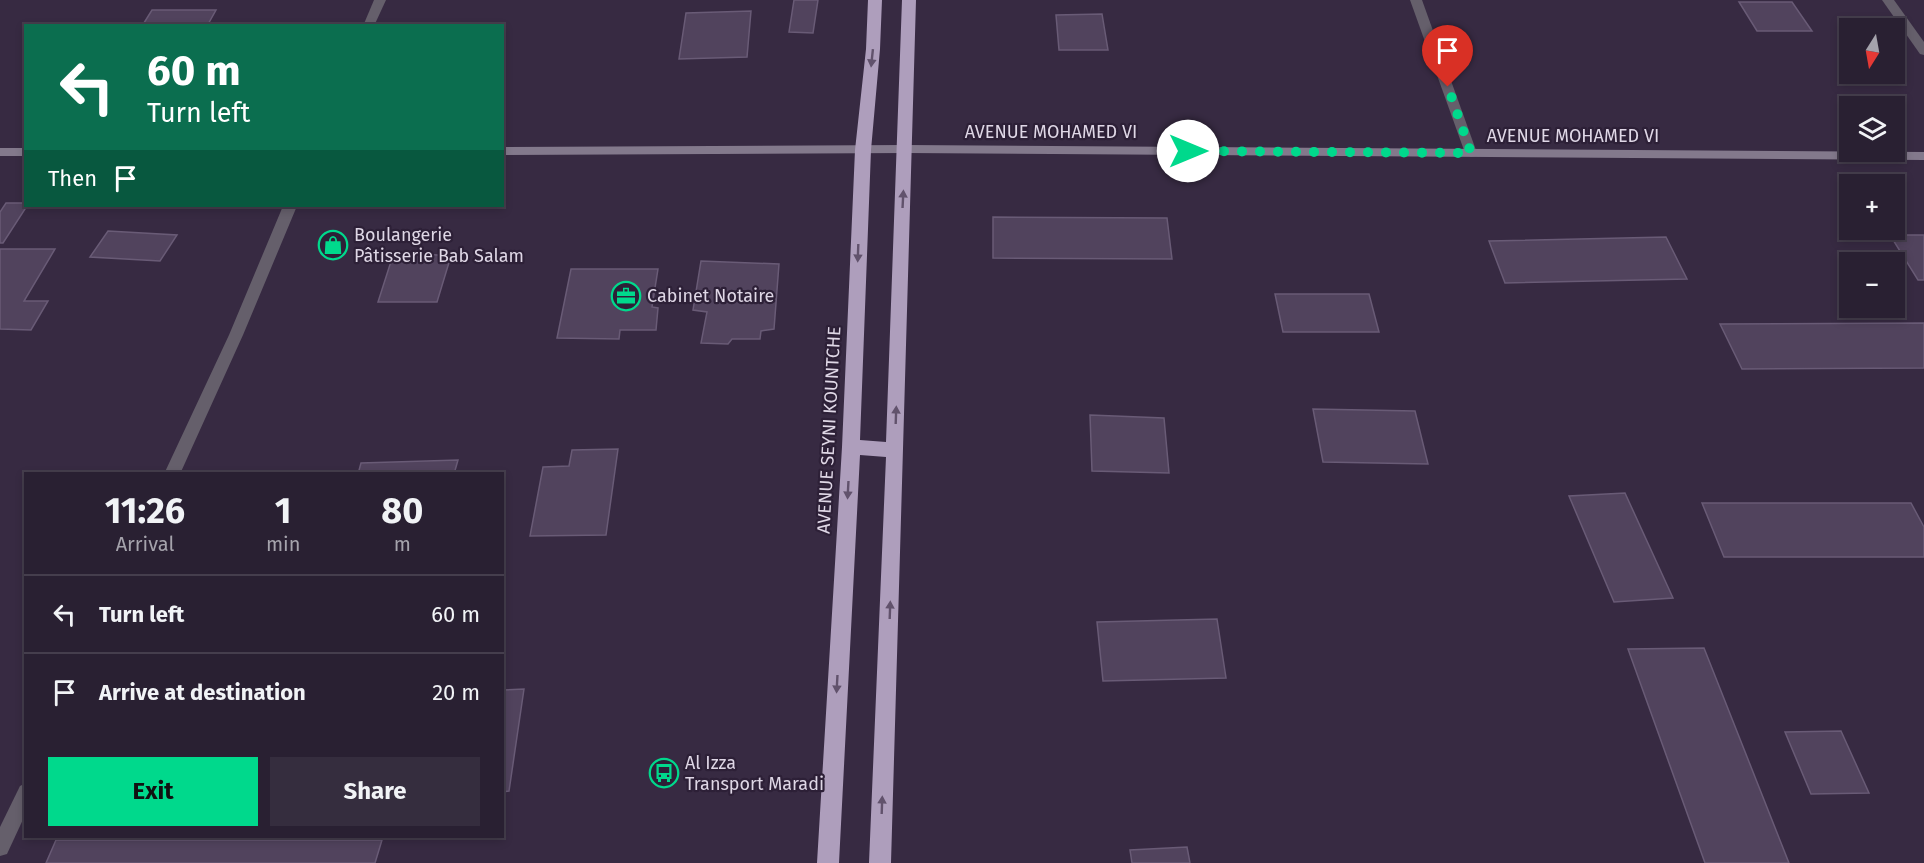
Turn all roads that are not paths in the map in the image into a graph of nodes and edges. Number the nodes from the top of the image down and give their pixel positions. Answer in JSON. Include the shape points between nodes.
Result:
{"nodes":[{"id":1,"x":380,"y":0,"type":"edge"},
{"id":2,"x":875,"y":0,"type":"edge"},
{"id":3,"x":909,"y":0,"type":"edge"},
{"id":4,"x":1416,"y":0,"type":"edge"},
{"id":5,"x":1888,"y":0,"type":"edge"},
{"id":6,"x":369,"y":24,"type":"edge"},
{"id":7,"x":1924,"y":51,"type":"edge"},
{"id":8,"x":906,"y":149,"type":"junction"},
{"id":9,"x":863,"y":150,"type":"junction"},
{"id":10,"x":504,"y":151,"type":"edge"},
{"id":11,"x":0,"y":152,"type":"edge"},
{"id":12,"x":24,"y":152,"type":"edge"},
{"id":13,"x":1471,"y":153,"type":"junction"},
{"id":14,"x":1924,"y":156,"type":"edge"},
{"id":15,"x":290,"y":207,"type":"edge"},
{"id":16,"x":850,"y":447,"type":"junction"},
{"id":17,"x":894,"y":450,"type":"junction"},
{"id":18,"x":173,"y":472,"type":"edge"},
{"id":19,"x":24,"y":796,"type":"edge"},
{"id":20,"x":0,"y":847,"type":"edge"},
{"id":21,"x":828,"y":863,"type":"edge"},
{"id":22,"x":880,"y":863,"type":"edge"}],
"edges":[{"from":1,"to":6,"type":"street"},
{"from":2,"to":9,"type":"highway","name":"AVENUE SEYNI KOUNTCHE","one_way":true},
{"from":3,"to":8,"type":"highway"},
{"from":4,"to":13,"type":"street"},
{"from":5,"to":7,"type":"street"},
{"from":8,"to":9,"type":"street","name":"AVENUE MOHAMED VI"},
{"from":8,"to":13,"type":"street","name":"AVENUE MOHAMED VI"},
{"from":17,"to":8,"type":"highway","one_way":true},
{"from":9,"to":10,"type":"street","name":"AVENUE MOHAMED VI"},
{"from":9,"to":16,"type":"highway","name":"AVENUE SEYNI KOUNTCHE","one_way":true},
{"from":11,"to":12,"type":"street"},
{"from":13,"to":14,"type":"street","name":"AVENUE MOHAMED VI"},
{"from":15,"to":18,"type":"street"},
{"from":16,"to":17,"type":"highway"},
{"from":16,"to":21,"type":"highway","name":"AVENUE SEYNI KOUNTCHE","one_way":true},
{"from":22,"to":17,"type":"highway","one_way":true},
{"from":19,"to":20,"type":"street"}]}
